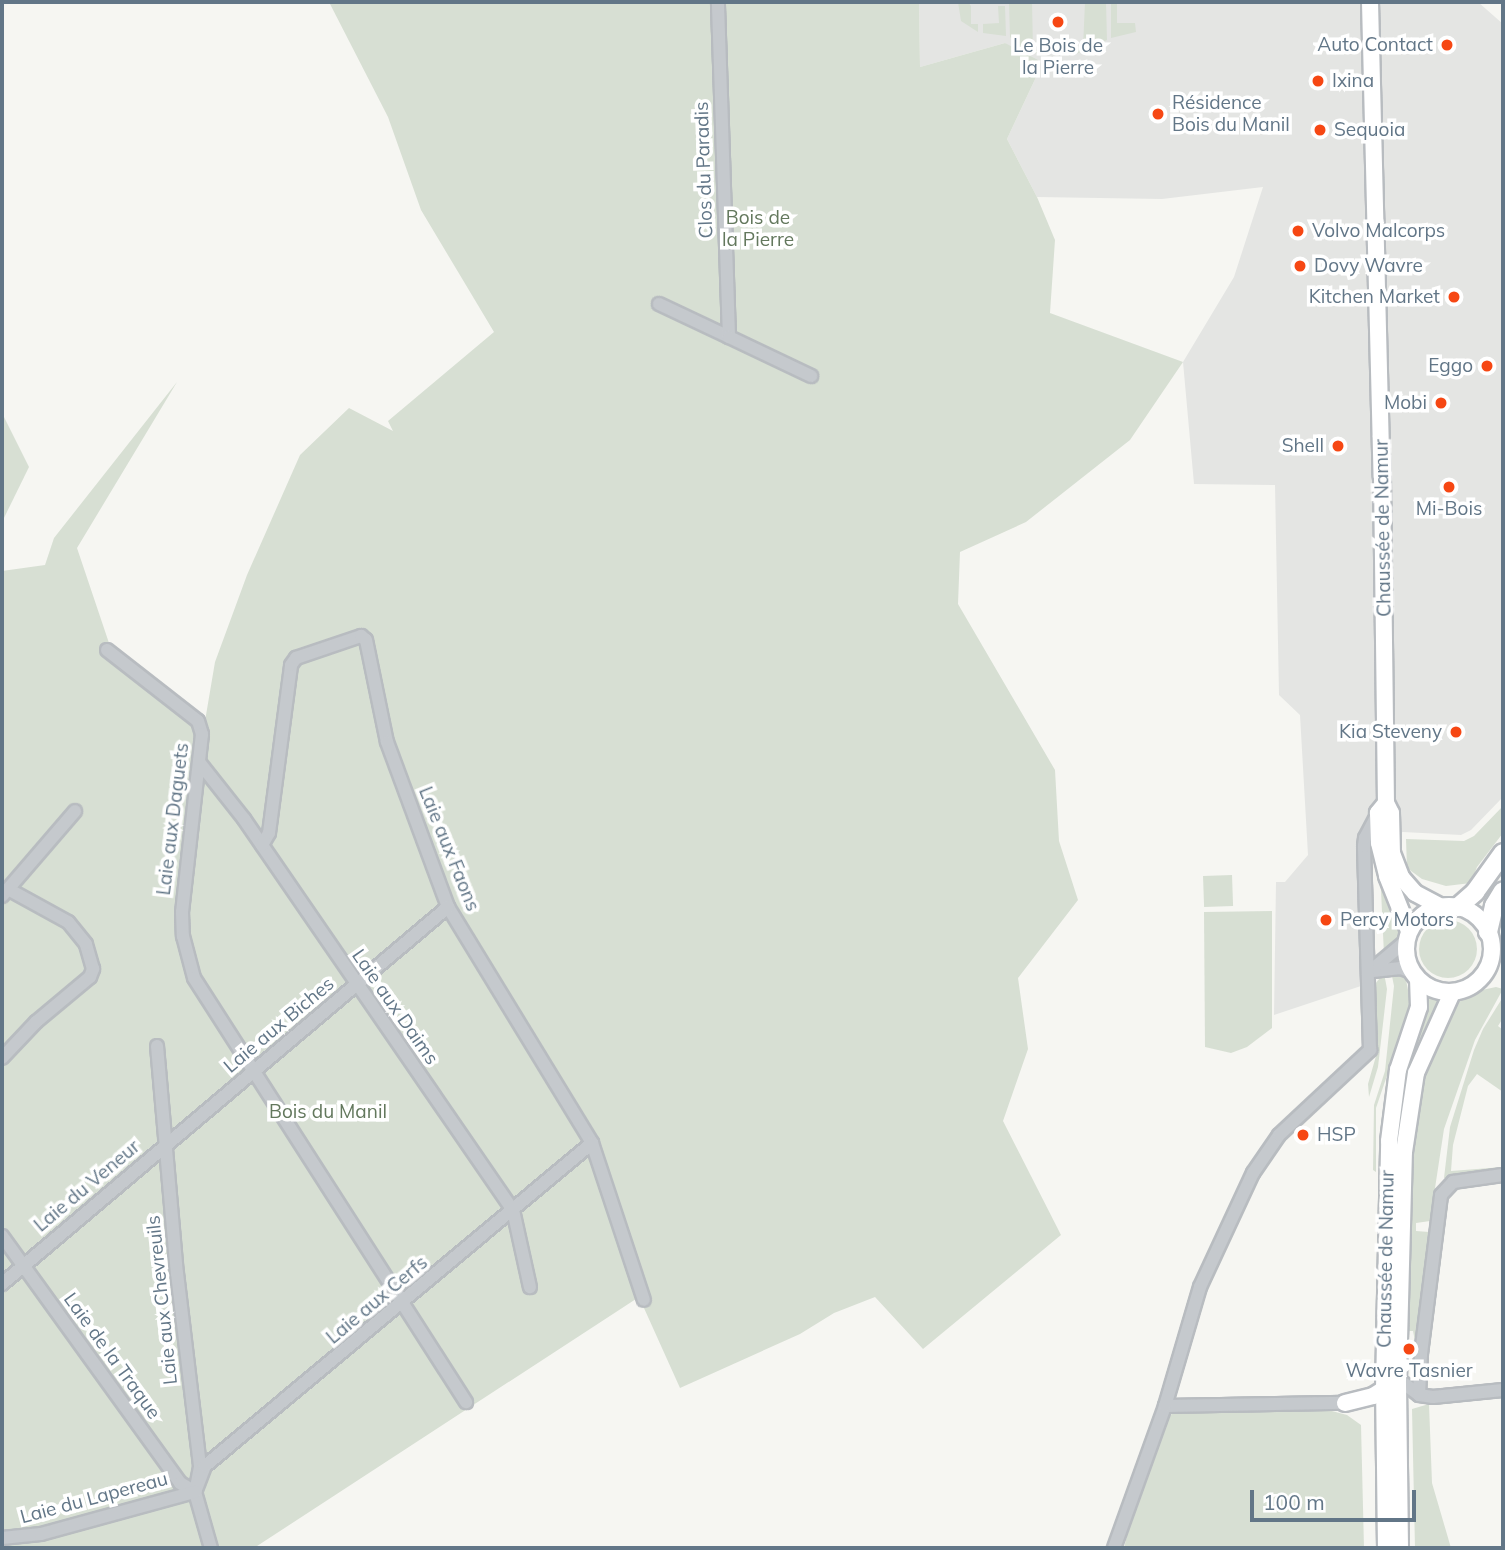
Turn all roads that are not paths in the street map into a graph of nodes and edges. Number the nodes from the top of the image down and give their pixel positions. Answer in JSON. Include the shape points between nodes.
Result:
{"nodes":[{"id":1,"x":718,"y":2,"type":"edge"},
{"id":2,"x":1370,"y":2,"type":"edge"},
{"id":3,"x":659,"y":304,"type":"dead end"},
{"id":4,"x":729,"y":337,"type":"junction"},
{"id":5,"x":811,"y":376,"type":"dead end"},
{"id":6,"x":107,"y":650,"type":"dead end"},
{"id":7,"x":199,"y":762,"type":"junction"},
{"id":8,"x":1382,"y":808,"type":"junction"},
{"id":9,"x":75,"y":811,"type":"dead end"},
{"id":10,"x":262,"y":845,"type":"junction"},
{"id":11,"x":1503,"y":853,"type":"edge"},
{"id":12,"x":1503,"y":891,"type":"edge"},
{"id":13,"x":5,"y":893,"type":"edge"},
{"id":14,"x":448,"y":907,"type":"junction"},
{"id":15,"x":1449,"y":907,"type":"junction"},
{"id":16,"x":1488,"y":932,"type":"junction"},
{"id":17,"x":1408,"y":936,"type":"junction"},
{"id":18,"x":1369,"y":972,"type":"junction"},
{"id":19,"x":1415,"y":976,"type":"junction"},
{"id":20,"x":357,"y":986,"type":"junction"},
{"id":21,"x":1452,"y":993,"type":"junction"},
{"id":22,"x":157,"y":1046,"type":"dead end"},
{"id":23,"x":2,"y":1058,"type":"edge"},
{"id":24,"x":253,"y":1072,"type":"junction"},
{"id":25,"x":592,"y":1143,"type":"junction"},
{"id":26,"x":167,"y":1145,"type":"junction"},
{"id":27,"x":1503,"y":1175,"type":"edge"},
{"id":28,"x":513,"y":1210,"type":"junction"},
{"id":29,"x":2,"y":1236,"type":"edge"},
{"id":30,"x":24,"y":1267,"type":"junction"},
{"id":31,"x":2,"y":1284,"type":"edge"},
{"id":32,"x":530,"y":1287,"type":"dead end"},
{"id":33,"x":644,"y":1300,"type":"dead end"},
{"id":34,"x":404,"y":1303,"type":"junction"},
{"id":35,"x":1398,"y":1379,"type":"junction"},
{"id":36,"x":1384,"y":1390,"type":"junction"},
{"id":37,"x":1503,"y":1390,"type":"edge"},
{"id":38,"x":1419,"y":1395,"type":"junction"},
{"id":39,"x":466,"y":1402,"type":"dead end"},
{"id":40,"x":1345,"y":1403,"type":"junction"},
{"id":41,"x":1165,"y":1406,"type":"junction"},
{"id":42,"x":1391,"y":1416,"type":"junction"},
{"id":43,"x":195,"y":1492,"type":"junction"},
{"id":44,"x":2,"y":1538,"type":"edge"},
{"id":45,"x":1390,"y":1546,"type":"edge"},
{"id":46,"x":211,"y":1548,"type":"edge"},
{"id":47,"x":1114,"y":1548,"type":"edge"}],
"edges":[{"from":1,"to":4,"type":"street","name":"Clos du Paradis"},
{"from":2,"to":8,"type":"main road","name":"Chaussée de Namur","via":[[1382,490]]},
{"from":3,"to":4,"type":"street"},
{"from":4,"to":5,"type":"street"},
{"from":6,"to":7,"type":"street","name":"Laie aux Daguets","via":[[198,721],[202,734]]},
{"from":7,"to":10,"type":"street","name":"Laie aux Daims"},
{"from":7,"to":24,"type":"street","name":"Laie aux Daguets","via":[[181,912],[187,953],[201,990]]},
{"from":8,"to":15,"type":"main road","name":"Chaussée de Namur","via":[[1391,813],[1392,853],[1401,877],[1415,893]]},
{"from":8,"to":17,"type":"main road","name":"Chaussée de Namur","via":[[1382,859]]},
{"from":8,"to":18,"type":"street","via":[[1364,846]]},
{"from":9,"to":13,"type":"street"},
{"from":10,"to":14,"type":"street","name":"Laie aux Faons","via":[[269,833],[291,665],[296,658],[361,636],[366,640],[387,742]]},
{"from":10,"to":20,"type":"street","name":"Laie aux Daims"},
{"from":11,"to":15,"type":"highway","via":[[1471,897]]},
{"from":12,"to":16,"type":"highway"},
{"from":13,"to":23,"type":"street","via":[[68,922],[86,944],[93,969],[90,977]]},
{"from":14,"to":20,"type":"street","name":"Laie aux Biches"},
{"from":14,"to":25,"type":"street","name":"Laie aux Faons"},
{"from":15,"to":16,"type":"main road","name":"Chaussée de Namur","via":[[1479,918]]},
{"from":15,"to":17,"type":"main road","via":[[1427,912]]},
{"from":16,"to":21,"type":"main road","via":[[1492,951],[1488,969],[1469,988]]},
{"from":17,"to":18,"type":"street"},
{"from":17,"to":19,"type":"main road","name":"Chaussée de Namur","via":[[1407,962]]},
{"from":18,"to":19,"type":"street","via":[[1385,968]]},
{"from":18,"to":41,"type":"street","via":[[1370,1050],[1279,1135],[1253,1173],[1200,1287]]},
{"from":19,"to":21,"type":"main road","via":[[1438,991]]},
{"from":19,"to":36,"type":"main road","name":"Chaussée de Namur","via":[[1419,1007],[1398,1070],[1390,1116]]},
{"from":20,"to":24,"type":"street","name":"Laie aux Biches"},
{"from":20,"to":28,"type":"street","name":"Laie aux Daims"},
{"from":21,"to":35,"type":"main road","name":"Chaussée de Namur","via":[[1423,1054],[1409,1108],[1401,1213]]},
{"from":22,"to":26,"type":"street","name":"Laie aux Chevreuils"},
{"from":24,"to":26,"type":"street","name":"Laie aux Biches"},
{"from":24,"to":34,"type":"street","name":"Laie aux Daguets"},
{"from":25,"to":28,"type":"street","name":"Laie aux Cerfs"},
{"from":25,"to":33,"type":"street","name":"Laie aux Faons"},
{"from":26,"to":30,"type":"street","name":"Laie du Veneur"},
{"from":26,"to":43,"type":"street","name":"Laie aux Chevreuils","via":[[200,1466]]},
{"from":27,"to":38,"type":"street","via":[[1453,1182],[1441,1195]]},
{"from":28,"to":32,"type":"street","name":"Laie aux Daims"},
{"from":28,"to":34,"type":"street","name":"Laie aux Cerfs"},
{"from":29,"to":30,"type":"street","name":"Laie de la Traque"},
{"from":30,"to":31,"type":"street","name":"Laie du Veneur"},
{"from":30,"to":43,"type":"street","name":"Laie de la Traque","via":[[180,1483]]},
{"from":34,"to":39,"type":"street","name":"Laie aux Daguets"},
{"from":34,"to":43,"type":"street","name":"Laie aux Cerfs","via":[[205,1466]]},
{"from":35,"to":38,"type":"street"},
{"from":35,"to":42,"type":"main road","name":"Chaussée de Namur"},
{"from":36,"to":40,"type":"main road"},
{"from":36,"to":42,"type":"main road","name":"Chaussée de Namur"},
{"from":37,"to":38,"type":"street","via":[[1444,1398]]},
{"from":38,"to":42,"type":"street"},
{"from":40,"to":41,"type":"street"},
{"from":40,"to":42,"type":"main road"},
{"from":41,"to":47,"type":"street"},
{"from":42,"to":45,"type":"main road","name":"Chaussée de Namur"},
{"from":43,"to":44,"type":"street","name":"Laie du Lapereau","via":[[41,1534]]},
{"from":43,"to":46,"type":"street","name":"Laie aux Chevreuils"}]}
